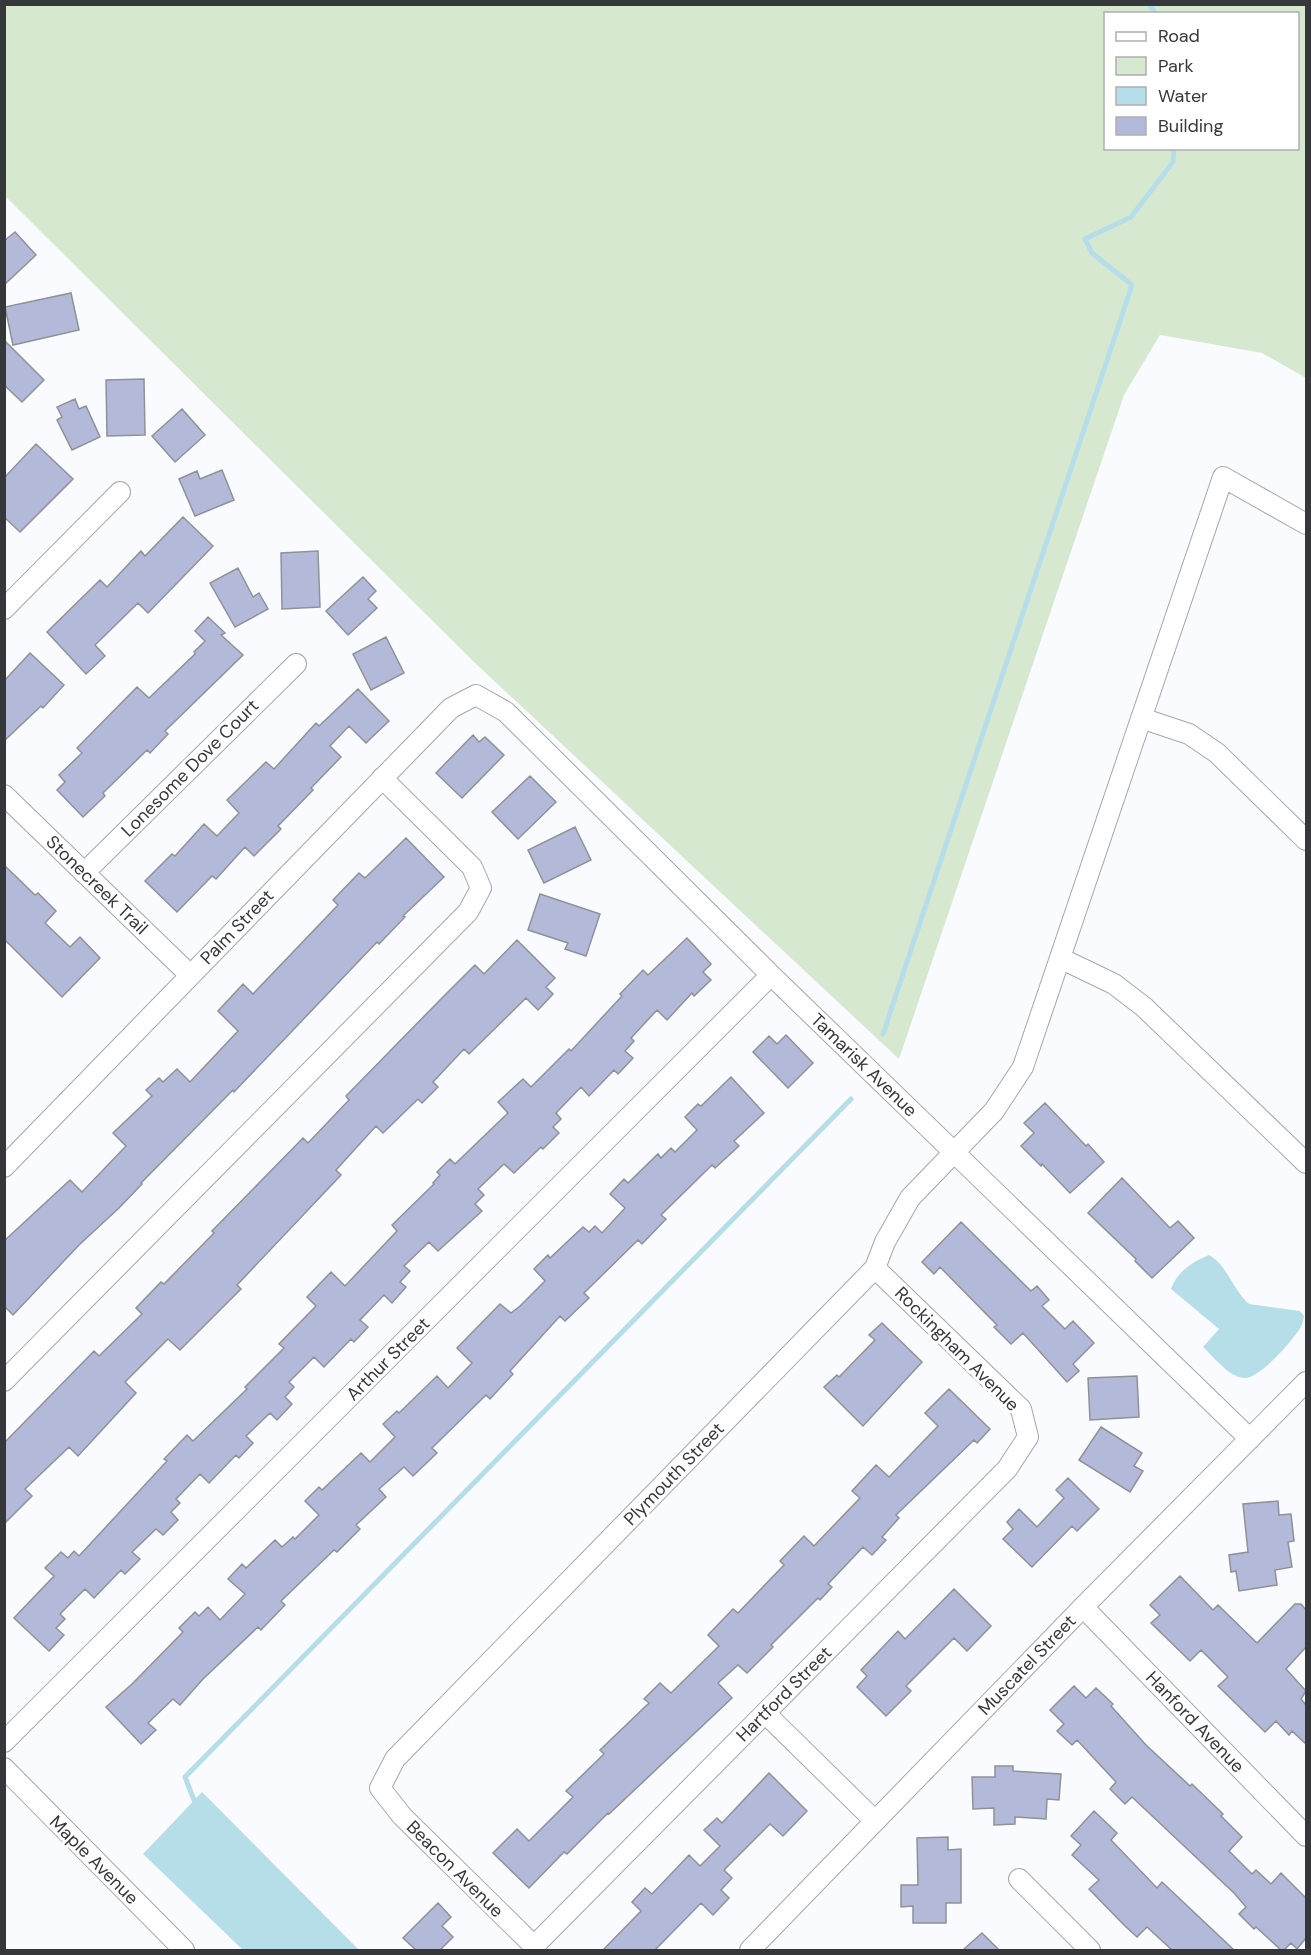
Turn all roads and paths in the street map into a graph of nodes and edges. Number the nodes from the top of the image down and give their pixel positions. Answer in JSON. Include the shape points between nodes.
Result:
{"nodes":[{"id":1,"x":120,"y":492,"type":"dead end"},
{"id":2,"x":1306,"y":524,"type":"edge"},
{"id":3,"x":4,"y":609,"type":"edge"},
{"id":4,"x":296,"y":664,"type":"dead end"},
{"id":5,"x":476,"y":695,"type":"joint"},
{"id":6,"x":1141,"y":718,"type":"junction"},
{"id":7,"x":382,"y":778,"type":"junction"},
{"id":8,"x":4,"y":795,"type":"edge"},
{"id":9,"x":1306,"y":840,"type":"edge"},
{"id":10,"x":84,"y":873,"type":"junction"},
{"id":11,"x":1060,"y":958,"type":"junction"},
{"id":12,"x":190,"y":975,"type":"junction"},
{"id":13,"x":771,"y":975,"type":"junction"},
{"id":14,"x":955,"y":1152,"type":"junction"},
{"id":15,"x":1306,"y":1163,"type":"edge"},
{"id":16,"x":4,"y":1167,"type":"edge"},
{"id":17,"x":875,"y":1268,"type":"junction"},
{"id":18,"x":4,"y":1381,"type":"edge"},
{"id":19,"x":1306,"y":1382,"type":"edge"},
{"id":20,"x":1028,"y":1437,"type":"joint"},
{"id":21,"x":1250,"y":1439,"type":"junction"},
{"id":22,"x":1083,"y":1607,"type":"junction"},
{"id":23,"x":765,"y":1713,"type":"junction"},
{"id":24,"x":4,"y":1742,"type":"edge"},
{"id":25,"x":4,"y":1768,"type":"edge"},
{"id":26,"x":380,"y":1788,"type":"joint"},
{"id":27,"x":875,"y":1821,"type":"junction"},
{"id":28,"x":1306,"y":1836,"type":"edge"},
{"id":29,"x":1019,"y":1879,"type":"dead end"},
{"id":30,"x":534,"y":1946,"type":"joint"},
{"id":31,"x":184,"y":1950,"type":"edge"},
{"id":32,"x":750,"y":1950,"type":"edge"},
{"id":33,"x":1090,"y":1950,"type":"edge"}],
"edges":[{"from":1,"to":3,"type":"street"},
{"from":2,"to":6,"type":"street","name":"Plymouth Street","via":[[1224,477]]},
{"from":4,"to":10,"type":"street","name":"Lonesome Dove Court"},
{"from":5,"to":7,"type":"street","name":"Palm Street","via":[[451,708]]},
{"from":5,"to":13,"type":"street","name":"Tamarisk Avenue","via":[[506,712]]},
{"from":6,"to":9,"type":"street","via":[[1189,734],[1217,753]]},
{"from":6,"to":11,"type":"street","name":"Plymouth Street"},
{"from":7,"to":12,"type":"street","name":"Palm Street"},
{"from":7,"to":18,"type":"street","via":[[472,867],[481,888],[468,912]]},
{"from":8,"to":10,"type":"street","name":"Stonecreek Trail"},
{"from":10,"to":12,"type":"street","name":"Stonecreek Trail"},
{"from":11,"to":14,"type":"street","name":"Plymouth Street","via":[[1023,1067],[994,1111]]},
{"from":11,"to":15,"type":"street","via":[[1114,984],[1144,1007]]},
{"from":12,"to":16,"type":"street","name":"Palm Street"},
{"from":13,"to":14,"type":"street","name":"Tamarisk Avenue"},
{"from":13,"to":24,"type":"street","name":"Arthur Street"},
{"from":14,"to":17,"type":"street","name":"Plymouth Street","via":[[910,1198]]},
{"from":14,"to":21,"type":"street","name":"Tamarisk Avenue"},
{"from":17,"to":20,"type":"street","name":"Rockingham Avenue","via":[[1021,1409]]},
{"from":17,"to":26,"type":"street","name":"Plymouth Street","via":[[395,1759]]},
{"from":19,"to":21,"type":"street","name":"Muscatel Street"},
{"from":20,"to":23,"type":"street","name":"Hartford Street","via":[[1007,1469]]},
{"from":21,"to":22,"type":"street","name":"Muscatel Street"},
{"from":22,"to":27,"type":"street","name":"Muscatel Street"},
{"from":22,"to":28,"type":"street","name":"Hanford Avenue"},
{"from":23,"to":27,"type":"street"},
{"from":23,"to":30,"type":"street","name":"Hartford Street"},
{"from":25,"to":31,"type":"street","name":"Maple Avenue"},
{"from":26,"to":30,"type":"street","name":"Beacon Avenue","via":[[402,1816]]},
{"from":27,"to":32,"type":"street","name":"Muscatel Street"},
{"from":29,"to":33,"type":"street"}]}
